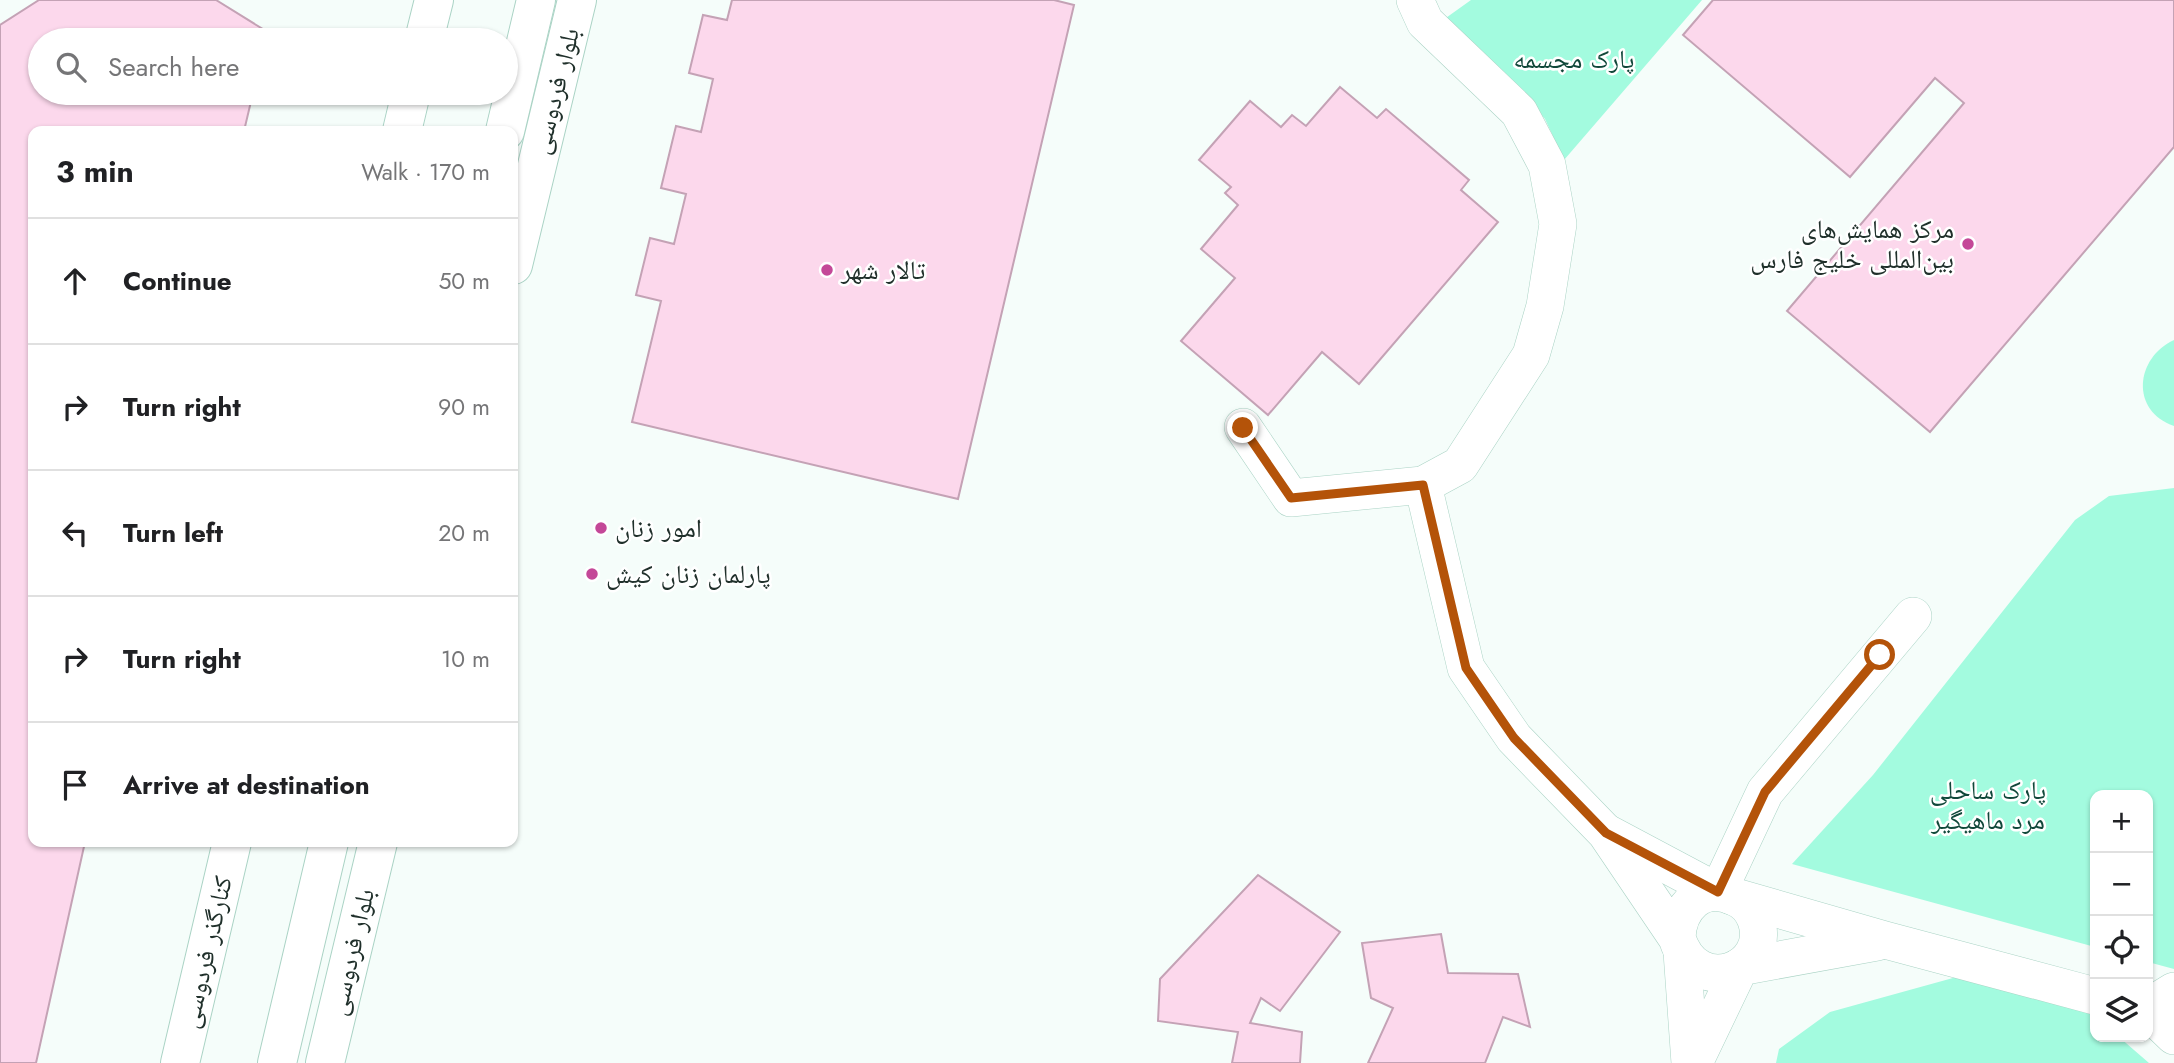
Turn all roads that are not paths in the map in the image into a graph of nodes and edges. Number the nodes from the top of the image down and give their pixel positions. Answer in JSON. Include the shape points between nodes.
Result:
{"nodes":[{"id":1,"x":434,"y":0,"type":"edge"},
{"id":2,"x":536,"y":0,"type":"edge"},
{"id":3,"x":577,"y":0,"type":"edge"},
{"id":4,"x":1415,"y":0,"type":"edge"},
{"id":5,"x":427,"y":28,"type":"edge"},
{"id":6,"x":518,"y":76,"type":"edge"},
{"id":7,"x":408,"y":105,"type":"edge"},
{"id":8,"x":511,"y":105,"type":"edge"},
{"id":9,"x":403,"y":126,"type":"edge"},
{"id":10,"x":506,"y":126,"type":"edge"},
{"id":11,"x":518,"y":244,"type":"edge"},
{"id":12,"x":1243,"y":428,"type":"dead end"},
{"id":13,"x":1423,"y":485,"type":"junction"},
{"id":14,"x":1913,"y":616,"type":"dead end"},
{"id":15,"x":1606,"y":833,"type":"junction"},
{"id":16,"x":231,"y":847,"type":"edge"},
{"id":17,"x":328,"y":847,"type":"edge"},
{"id":18,"x":377,"y":847,"type":"edge"},
{"id":19,"x":1725,"y":894,"type":"junction"},
{"id":20,"x":1885,"y":940,"type":"junction"},
{"id":21,"x":1680,"y":945,"type":"junction"},
{"id":22,"x":1740,"y":967,"type":"junction"},
{"id":23,"x":2174,"y":990,"type":"edge"},
{"id":24,"x":2090,"y":995,"type":"edge"},
{"id":25,"x":2153,"y":1005,"type":"edge"},
{"id":26,"x":2153,"y":1011,"type":"edge"},
{"id":27,"x":2153,"y":1014,"type":"edge"},
{"id":28,"x":2174,"y":1017,"type":"edge"},
{"id":29,"x":2174,"y":1035,"type":"edge"},
{"id":30,"x":180,"y":1063,"type":"edge"},
{"id":31,"x":277,"y":1063,"type":"edge"},
{"id":32,"x":325,"y":1063,"type":"edge"},
{"id":33,"x":1692,"y":1063,"type":"edge"}],
"edges":[{"from":1,"to":5,"type":"main road"},
{"from":2,"to":6,"type":"main road","name":"بلوار فردوسی"},
{"from":3,"to":11,"type":"main road","name":"بلوار فردوسی"},
{"from":4,"to":13,"type":"street","via":[[1425,22],[1519,112],[1547,165],[1558,224],[1545,306],[1531,355],[1460,465]]},
{"from":7,"to":9,"type":"main road"},
{"from":8,"to":10,"type":"main road","name":"بلوار فردوسی"},
{"from":12,"to":13,"type":"street","via":[[1291,498]]},
{"from":13,"to":15,"type":"street","via":[[1466,668],[1514,738]]},
{"from":14,"to":19,"type":"street","via":[[1765,792]]},
{"from":15,"to":19,"type":"street"},
{"from":15,"to":21,"type":"street"},
{"from":16,"to":30,"type":"main road","name":"کنارگذر فردوسی"},
{"from":17,"to":31,"type":"main road","name":"بلوار فردوسی"},
{"from":18,"to":32,"type":"main road","name":"بلوار فردوسی"},
{"from":19,"to":20,"type":"street"},
{"from":19,"to":21,"type":"street","via":[[1704,895],[1683,911],[1678,925]]},
{"from":19,"to":22,"type":"street","via":[[1743,902],[1757,922],[1756,947]]},
{"from":20,"to":22,"type":"street"},
{"from":20,"to":24,"type":"street"},
{"from":21,"to":22,"type":"street","via":[[1690,963],[1702,970],[1716,974]]},
{"from":21,"to":33,"type":"street"},
{"from":22,"to":33,"type":"street"},
{"from":23,"to":25,"type":"street"},
{"from":26,"to":28,"type":"street"},
{"from":27,"to":29,"type":"street"}]}
